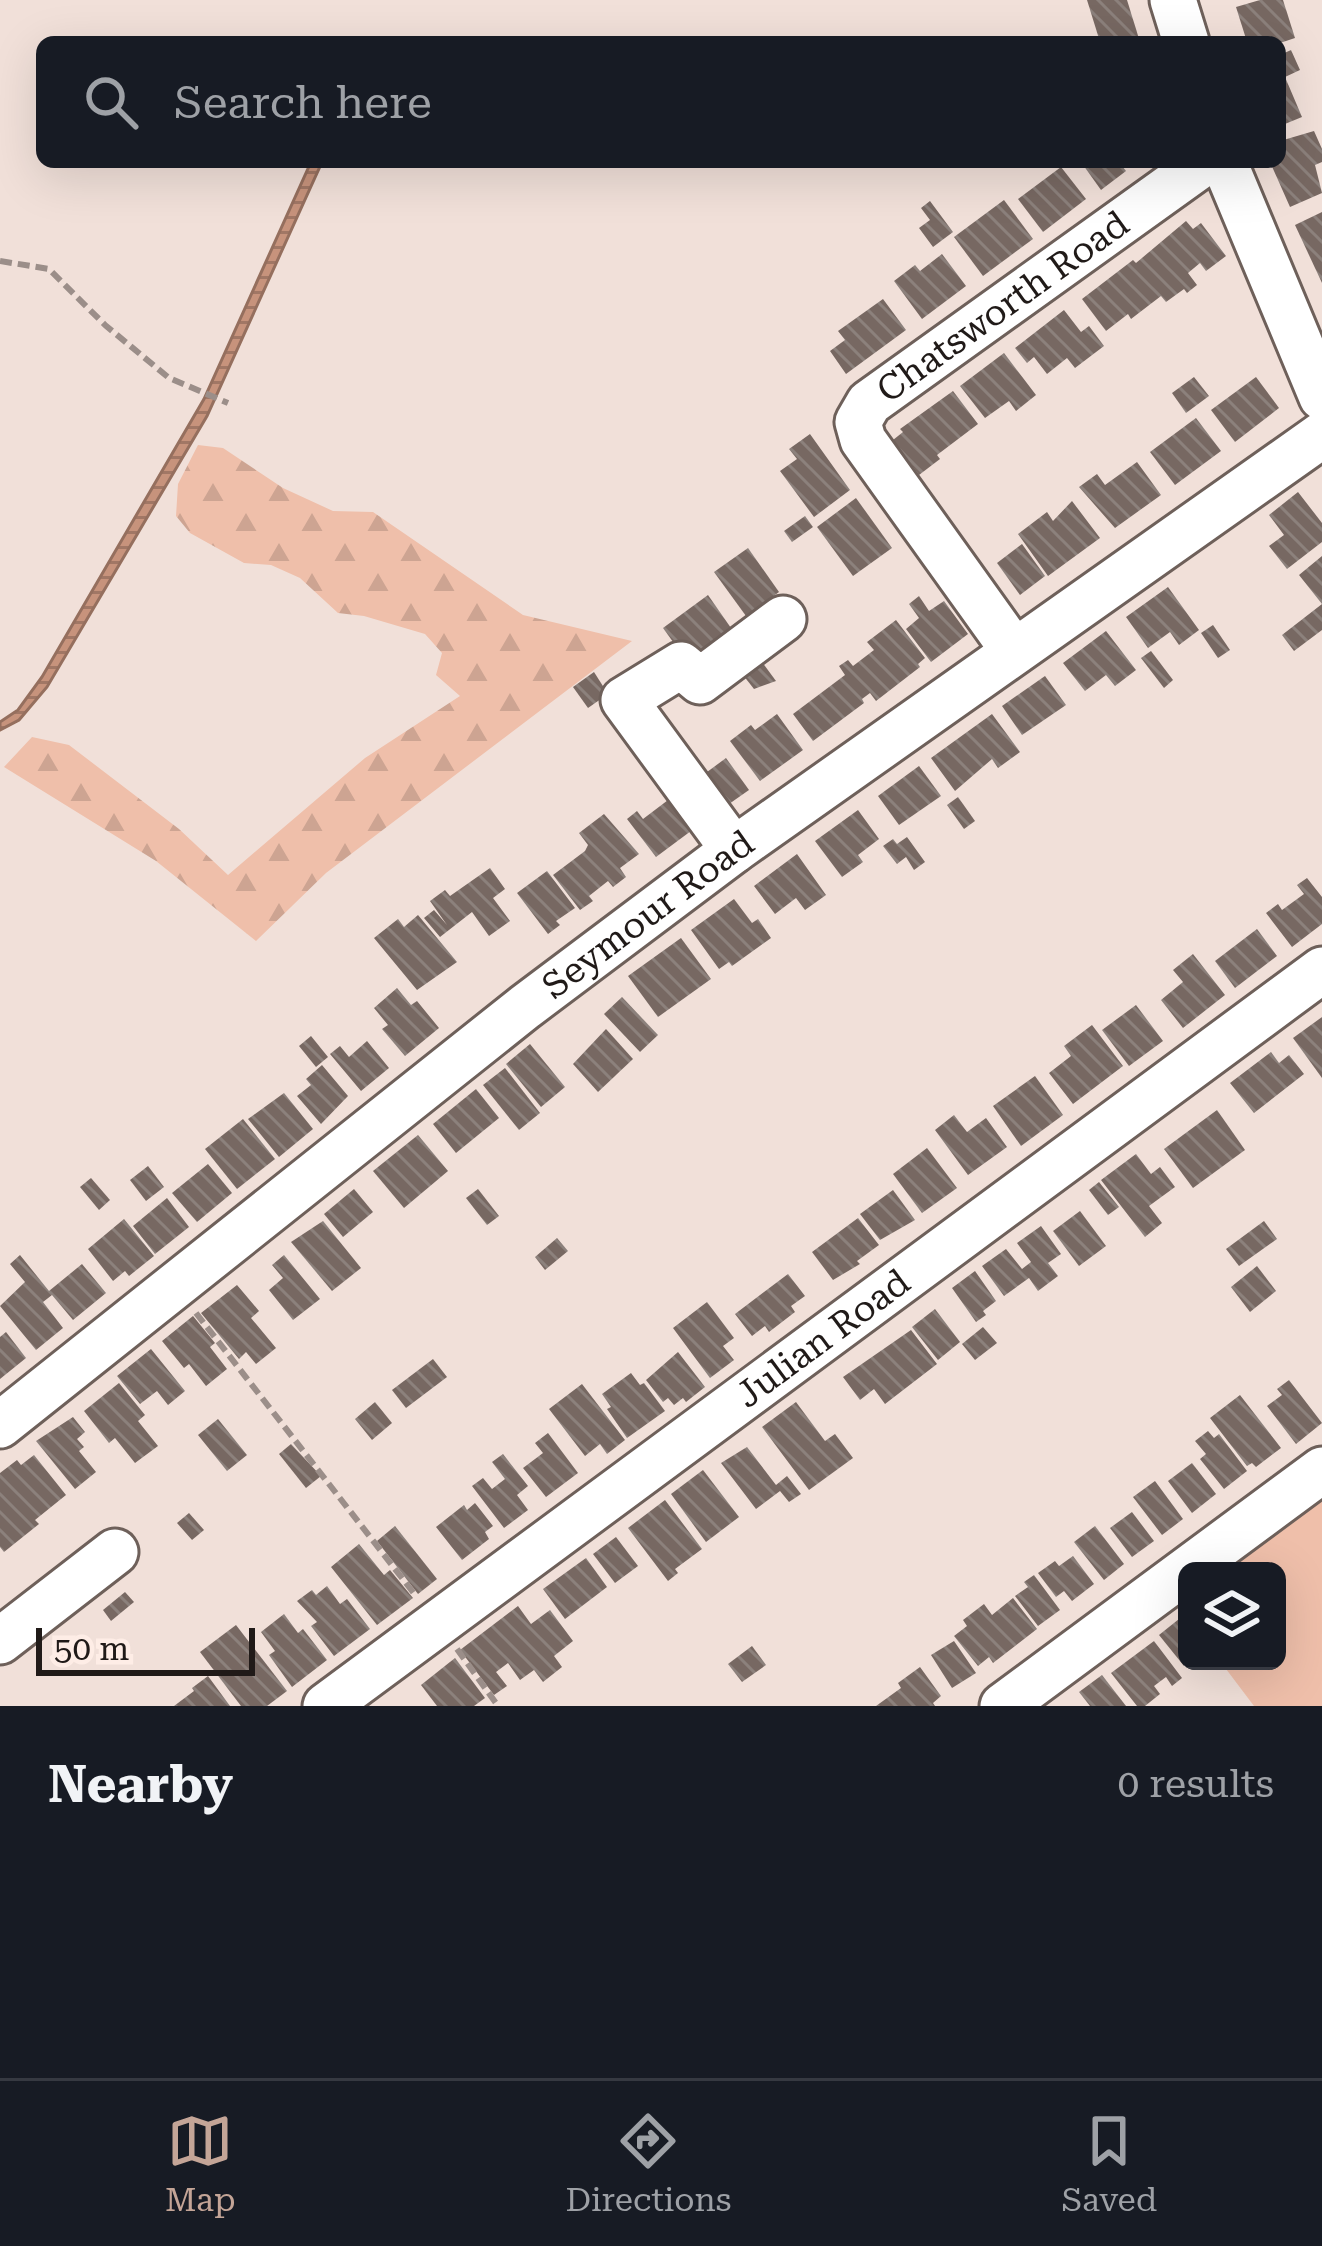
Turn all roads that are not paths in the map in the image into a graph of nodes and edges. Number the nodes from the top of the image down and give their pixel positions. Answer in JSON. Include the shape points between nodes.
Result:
{"nodes":[{"id":1,"x":1173,"y":0,"type":"edge"},
{"id":2,"x":1184,"y":36,"type":"edge"},
{"id":3,"x":1197,"y":168,"type":"edge"},
{"id":4,"x":1227,"y":168,"type":"edge"},
{"id":5,"x":1322,"y":397,"type":"edge"},
{"id":6,"x":1322,"y":435,"type":"edge"},
{"id":7,"x":783,"y":619,"type":"dead end"},
{"id":8,"x":1014,"y":651,"type":"junction"},
{"id":9,"x":734,"y":850,"type":"junction"},
{"id":10,"x":1322,"y":970,"type":"edge"},
{"id":11,"x":0,"y":1425,"type":"edge"},
{"id":12,"x":1322,"y":1470,"type":"edge"},
{"id":13,"x":115,"y":1552,"type":"dead end"},
{"id":14,"x":0,"y":1640,"type":"edge"},
{"id":15,"x":326,"y":1706,"type":"edge"},
{"id":16,"x":1004,"y":1706,"type":"edge"}],
"edges":[{"from":1,"to":2,"type":"street"},
{"from":3,"to":8,"type":"street","name":"Chatsworth Road","via":[[869,404],[858,422],[862,440]]},
{"from":4,"to":5,"type":"street"},
{"from":6,"to":8,"type":"street","name":"Seymour Road"},
{"from":7,"to":9,"type":"street","via":[[700,681],[681,665],[624,700]]},
{"from":8,"to":9,"type":"street","name":"Seymour Road"},
{"from":9,"to":11,"type":"street","name":"Seymour Road"},
{"from":10,"to":15,"type":"street","name":"Julian Road"},
{"from":12,"to":16,"type":"street"},
{"from":13,"to":14,"type":"street"}]}
